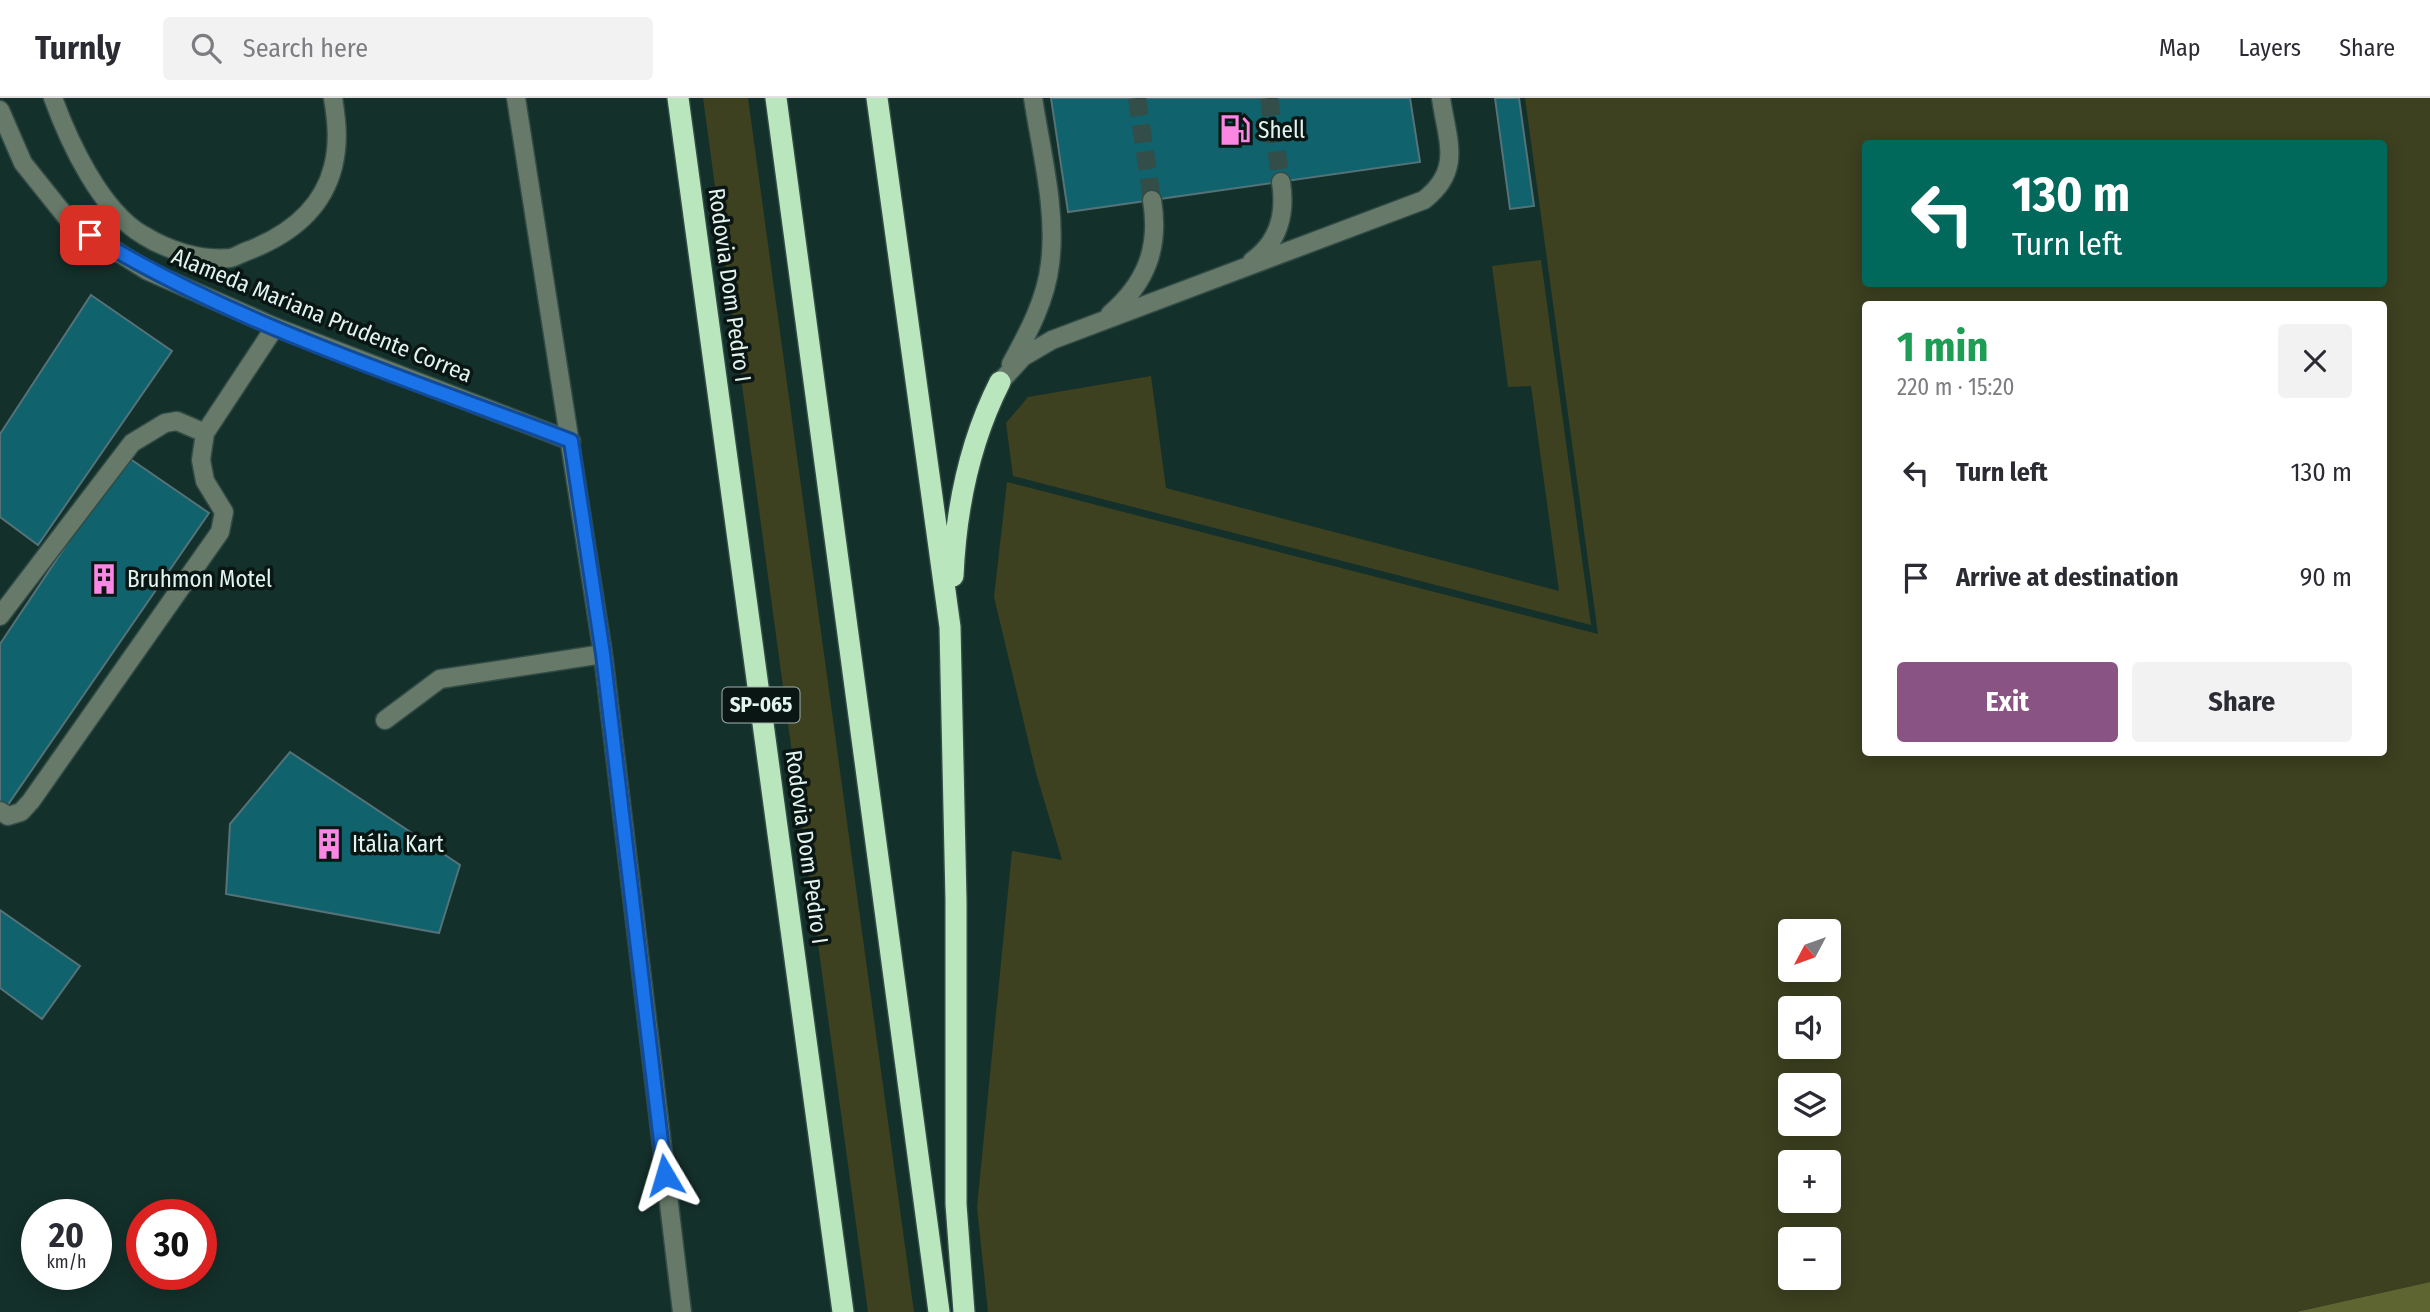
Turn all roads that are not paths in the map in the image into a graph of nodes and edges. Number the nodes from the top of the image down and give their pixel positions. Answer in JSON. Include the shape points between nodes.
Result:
{"nodes":[{"id":1,"x":53,"y":98,"type":"edge"},
{"id":2,"x":333,"y":98,"type":"edge"},
{"id":3,"x":516,"y":98,"type":"edge"},
{"id":4,"x":678,"y":98,"type":"edge"},
{"id":5,"x":776,"y":98,"type":"edge"},
{"id":6,"x":877,"y":98,"type":"edge"},
{"id":7,"x":1033,"y":98,"type":"edge"},
{"id":8,"x":1441,"y":98,"type":"edge"},
{"id":9,"x":0,"y":110,"type":"edge"},
{"id":10,"x":1282,"y":182,"type":"tunnel mouth"},
{"id":11,"x":1152,"y":200,"type":"tunnel mouth"},
{"id":12,"x":1241,"y":269,"type":"junction"},
{"id":13,"x":1102,"y":321,"type":"junction"},
{"id":14,"x":275,"y":327,"type":"junction"},
{"id":15,"x":1000,"y":382,"type":"junction"},
{"id":16,"x":205,"y":433,"type":"junction"},
{"id":17,"x":571,"y":441,"type":"junction"},
{"id":18,"x":0,"y":616,"type":"edge"},
{"id":19,"x":950,"y":627,"type":"junction"},
{"id":20,"x":603,"y":654,"type":"junction"},
{"id":21,"x":385,"y":720,"type":"dead end"},
{"id":22,"x":0,"y":811,"type":"edge"},
{"id":23,"x":682,"y":1312,"type":"edge"},
{"id":24,"x":843,"y":1312,"type":"edge"},
{"id":25,"x":939,"y":1312,"type":"edge"},
{"id":26,"x":964,"y":1312,"type":"edge"}],
"edges":[{"from":1,"to":2,"type":"street","via":[[66,134],[106,200],[141,234],[185,254],[230,258],[278,239],[309,214],[333,169],[338,131]]},
{"from":3,"to":17,"type":"street"},
{"from":4,"to":24,"type":"highway","name":"Rodovia Dom Pedro I","number":"SP-065"},
{"from":5,"to":25,"type":"highway"},
{"from":6,"to":19,"type":"highway"},
{"from":7,"to":15,"type":"street","via":[[1050,217],[1050,264],[1038,311]]},
{"from":8,"to":12,"type":"street","via":[[1450,160],[1448,176],[1438,189],[1424,200]]},
{"from":9,"to":14,"type":"street","name":"Alameda Mariana Prudente Correa","via":[[23,163],[71,223],[148,271]]},
{"from":10,"to":12,"type":"street","via":[[1281,219],[1274,239]]},
{"from":11,"to":13,"type":"street","via":[[1154,250],[1143,277],[1128,299]]},
{"from":12,"to":13,"type":"street"},
{"from":13,"to":15,"type":"street","via":[[1023,357]]},
{"from":14,"to":16,"type":"street"},
{"from":14,"to":17,"type":"street","name":"Alameda Mariana Prudente Correa"},
{"from":15,"to":19,"type":"highway","via":[[965,475],[955,536]]},
{"from":16,"to":18,"type":"street","via":[[177,421],[165,422],[132,443]]},
{"from":16,"to":22,"type":"street","via":[[201,460],[205,481],[224,512],[220,532],[31,802],[8,816]]},
{"from":17,"to":20,"type":"street"},
{"from":19,"to":26,"type":"highway","via":[[956,1203]]},
{"from":20,"to":21,"type":"street","via":[[440,679]]},
{"from":20,"to":23,"type":"street"}]}
